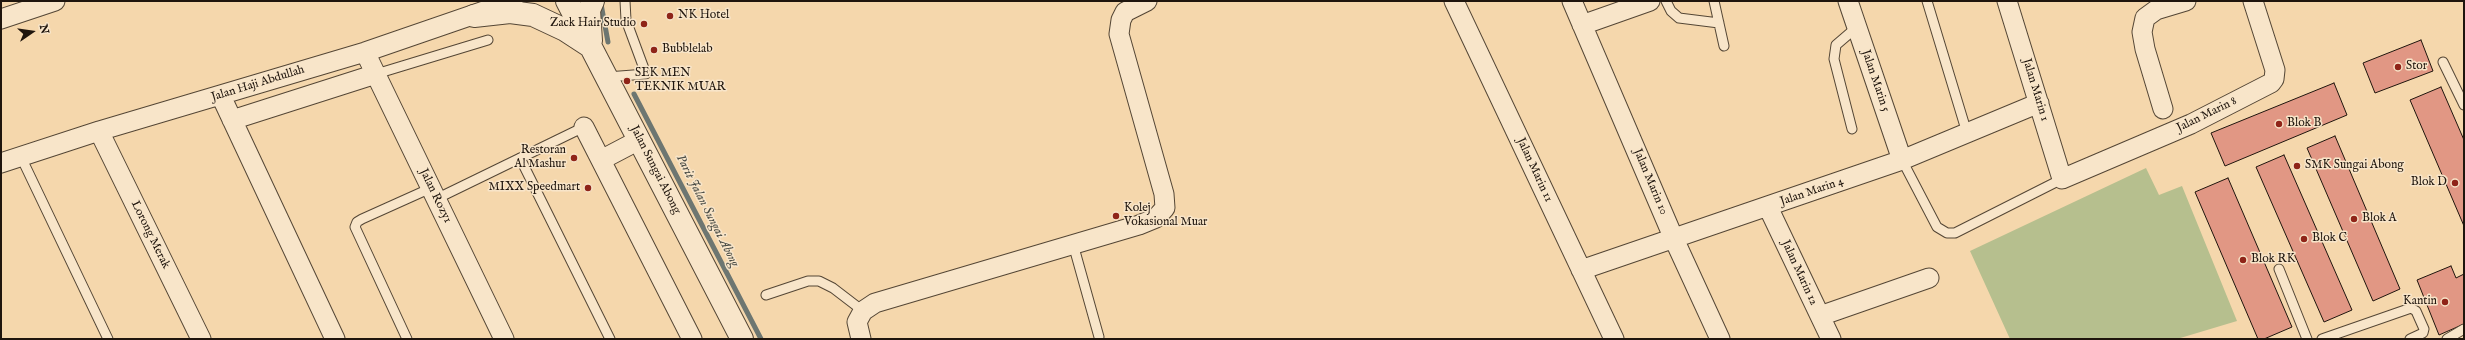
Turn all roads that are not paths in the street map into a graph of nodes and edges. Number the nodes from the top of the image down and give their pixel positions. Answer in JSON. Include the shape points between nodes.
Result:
{"nodes":[{"id":1,"x":55,"y":1,"type":"edge"},
{"id":2,"x":511,"y":1,"type":"edge"},
{"id":3,"x":567,"y":1,"type":"edge"},
{"id":4,"x":593,"y":1,"type":"edge"},
{"id":5,"x":626,"y":1,"type":"edge"},
{"id":6,"x":1147,"y":1,"type":"edge"},
{"id":7,"x":1454,"y":1,"type":"edge"},
{"id":8,"x":1572,"y":1,"type":"edge"},
{"id":9,"x":1650,"y":1,"type":"edge"},
{"id":10,"x":1666,"y":1,"type":"edge"},
{"id":11,"x":1714,"y":1,"type":"edge"},
{"id":12,"x":1848,"y":1,"type":"edge"},
{"id":13,"x":1926,"y":1,"type":"edge"},
{"id":14,"x":2007,"y":1,"type":"edge"},
{"id":15,"x":2186,"y":1,"type":"edge"},
{"id":16,"x":2253,"y":1,"type":"edge"},
{"id":17,"x":474,"y":16,"type":"junction"},
{"id":18,"x":1,"y":19,"type":"edge"},
{"id":19,"x":1719,"y":23,"type":"junction"},
{"id":20,"x":1582,"y":25,"type":"junction"},
{"id":21,"x":1856,"y":28,"type":"junction"},
{"id":22,"x":488,"y":40,"type":"dead end"},
{"id":23,"x":1724,"y":46,"type":"dead end"},
{"id":24,"x":591,"y":49,"type":"junction"},
{"id":25,"x":365,"y":52,"type":"junction"},
{"id":26,"x":2442,"y":62,"type":"dead end"},
{"id":27,"x":376,"y":74,"type":"junction"},
{"id":28,"x":607,"y":77,"type":"junction"},
{"id":29,"x":221,"y":96,"type":"junction"},
{"id":30,"x":2039,"y":103,"type":"junction"},
{"id":31,"x":2464,"y":105,"type":"edge"},
{"id":32,"x":2163,"y":109,"type":"dead end"},
{"id":33,"x":232,"y":120,"type":"junction"},
{"id":34,"x":584,"y":127,"type":"joint"},
{"id":35,"x":1852,"y":129,"type":"dead end"},
{"id":36,"x":99,"y":131,"type":"junction"},
{"id":37,"x":1966,"y":133,"type":"junction"},
{"id":38,"x":639,"y":140,"type":"junction"},
{"id":39,"x":21,"y":157,"type":"junction"},
{"id":40,"x":520,"y":158,"type":"junction"},
{"id":41,"x":601,"y":160,"type":"junction"},
{"id":42,"x":1902,"y":160,"type":"junction"},
{"id":43,"x":1,"y":163,"type":"edge"},
{"id":44,"x":2062,"y":179,"type":"junction"},
{"id":45,"x":434,"y":194,"type":"junction"},
{"id":46,"x":1768,"y":207,"type":"junction"},
{"id":47,"x":1674,"y":239,"type":"junction"},
{"id":48,"x":1073,"y":244,"type":"junction"},
{"id":49,"x":2279,"y":269,"type":"dead end"},
{"id":50,"x":1581,"y":270,"type":"junction"},
{"id":51,"x":1929,"y":278,"type":"dead end"},
{"id":52,"x":766,"y":295,"type":"dead end"},
{"id":53,"x":863,"y":311,"type":"junction"},
{"id":54,"x":1820,"y":316,"type":"junction"},
{"id":55,"x":2464,"y":329,"type":"edge"},
{"id":56,"x":1099,"y":337,"type":"dead end"},
{"id":57,"x":108,"y":339,"type":"edge"},
{"id":58,"x":201,"y":339,"type":"edge"},
{"id":59,"x":335,"y":339,"type":"edge"},
{"id":60,"x":407,"y":339,"type":"edge"},
{"id":61,"x":504,"y":339,"type":"edge"},
{"id":62,"x":610,"y":339,"type":"edge"},
{"id":63,"x":692,"y":339,"type":"edge"},
{"id":64,"x":742,"y":339,"type":"edge"},
{"id":65,"x":861,"y":339,"type":"edge"},
{"id":66,"x":1614,"y":339,"type":"edge"},
{"id":67,"x":1720,"y":339,"type":"edge"},
{"id":68,"x":1831,"y":339,"type":"edge"},
{"id":69,"x":2307,"y":339,"type":"edge"},
{"id":70,"x":2322,"y":339,"type":"edge"},
{"id":71,"x":2410,"y":339,"type":"edge"},
{"id":72,"x":2447,"y":339,"type":"edge"}],
"edges":[{"from":1,"to":18,"type":"street"},
{"from":2,"to":17,"type":"street","name":"Jalan Haji Abdullah"},
{"from":3,"to":24,"type":"street","name":"Jalan Sungai Abong"},
{"from":4,"to":24,"type":"street","via":[[589,10]]},
{"from":5,"to":28,"type":"lane","via":[[626,20],[646,74]]},
{"from":6,"to":48,"type":"street","via":[[1125,12],[1120,20],[1119,34],[1164,194],[1165,208],[1156,218],[1139,225]]},
{"from":7,"to":50,"type":"street","name":"Jalan Marin 11"},
{"from":8,"to":20,"type":"street","name":"Jalan Marin 10"},
{"from":9,"to":20,"type":"street"},
{"from":10,"to":19,"type":"lane","via":[[1671,11],[1679,18]]},
{"from":11,"to":19,"type":"lane"},
{"from":12,"to":21,"type":"street","name":"Jalan Marin 5"},
{"from":13,"to":37,"type":"lane"},
{"from":14,"to":30,"type":"street","name":"Jalan Marin 1"},
{"from":15,"to":32,"type":"street","via":[[2156,10],[2145,18],[2142,32]]},
{"from":16,"to":44,"type":"street","name":"Jalan Marin 8","via":[[2275,70],[2271,83],[2191,124]]},
{"from":17,"to":24,"type":"street","via":[[510,12],[533,15],[565,30]]},
{"from":17,"to":25,"type":"street","name":"Jalan Haji Abdullah"},
{"from":19,"to":23,"type":"lane"},
{"from":20,"to":47,"type":"street","name":"Jalan Marin 10"},
{"from":21,"to":35,"type":"lane","via":[[1836,45],[1834,59]]},
{"from":21,"to":42,"type":"street","name":"Jalan Marin 5"},
{"from":22,"to":27,"type":"lane"},
{"from":24,"to":28,"type":"street","name":"Jalan Sungai Abong"},
{"from":25,"to":27,"type":"street","name":"Jalan Rozy1"},
{"from":25,"to":29,"type":"street","name":"Jalan Haji Abdullah"},
{"from":26,"to":31,"type":"lane"},
{"from":27,"to":33,"type":"street"},
{"from":27,"to":45,"type":"street","name":"Jalan Rozy1"},
{"from":28,"to":38,"type":"street","name":"Jalan Sungai Abong"},
{"from":29,"to":33,"type":"street"},
{"from":29,"to":36,"type":"street","name":"Jalan Haji Abdullah"},
{"from":30,"to":37,"type":"street","name":"Jalan Marin 4"},
{"from":30,"to":44,"type":"street","name":"Jalan Marin 1"},
{"from":33,"to":59,"type":"street"},
{"from":34,"to":40,"type":"lane"},
{"from":34,"to":41,"type":"street"},
{"from":36,"to":39,"type":"street","name":"Jalan Haji Abdullah"},
{"from":36,"to":58,"type":"street","name":"Lorong Merak"},
{"from":37,"to":42,"type":"street","name":"Jalan Marin 4"},
{"from":38,"to":41,"type":"street"},
{"from":38,"to":64,"type":"street","name":"Jalan Sungai Abong"},
{"from":39,"to":43,"type":"street","name":"Jalan Haji Abdullah"},
{"from":39,"to":57,"type":"lane"},
{"from":40,"to":45,"type":"lane"},
{"from":40,"to":62,"type":"lane"},
{"from":41,"to":63,"type":"street"},
{"from":42,"to":44,"type":"lane","via":[[1937,227],[1947,233],[1955,233]]},
{"from":42,"to":46,"type":"street","name":"Jalan Marin 4"},
{"from":45,"to":60,"type":"lane","via":[[362,219],[357,222],[356,227]]},
{"from":45,"to":61,"type":"street","name":"Jalan Rozy1"},
{"from":46,"to":47,"type":"street","name":"Jalan Marin 4"},
{"from":46,"to":54,"type":"street","name":"Jalan Marin 12"},
{"from":47,"to":50,"type":"street","name":"Jalan Marin 4"},
{"from":47,"to":67,"type":"street","name":"Jalan Marin 10"},
{"from":48,"to":53,"type":"street","via":[[875,303]]},
{"from":48,"to":56,"type":"lane"},
{"from":49,"to":69,"type":"lane"},
{"from":50,"to":66,"type":"street","name":"Jalan Marin 11"},
{"from":51,"to":54,"type":"street"},
{"from":52,"to":53,"type":"lane","via":[[819,281],[833,288]]},
{"from":53,"to":65,"type":"street","via":[[857,322]]},
{"from":54,"to":68,"type":"street","name":"Jalan Marin 12"},
{"from":55,"to":72,"type":"lane"},
{"from":70,"to":71,"type":"lane","via":[[2411,308],[2416,310],[2424,329],[2423,333]]}]}
